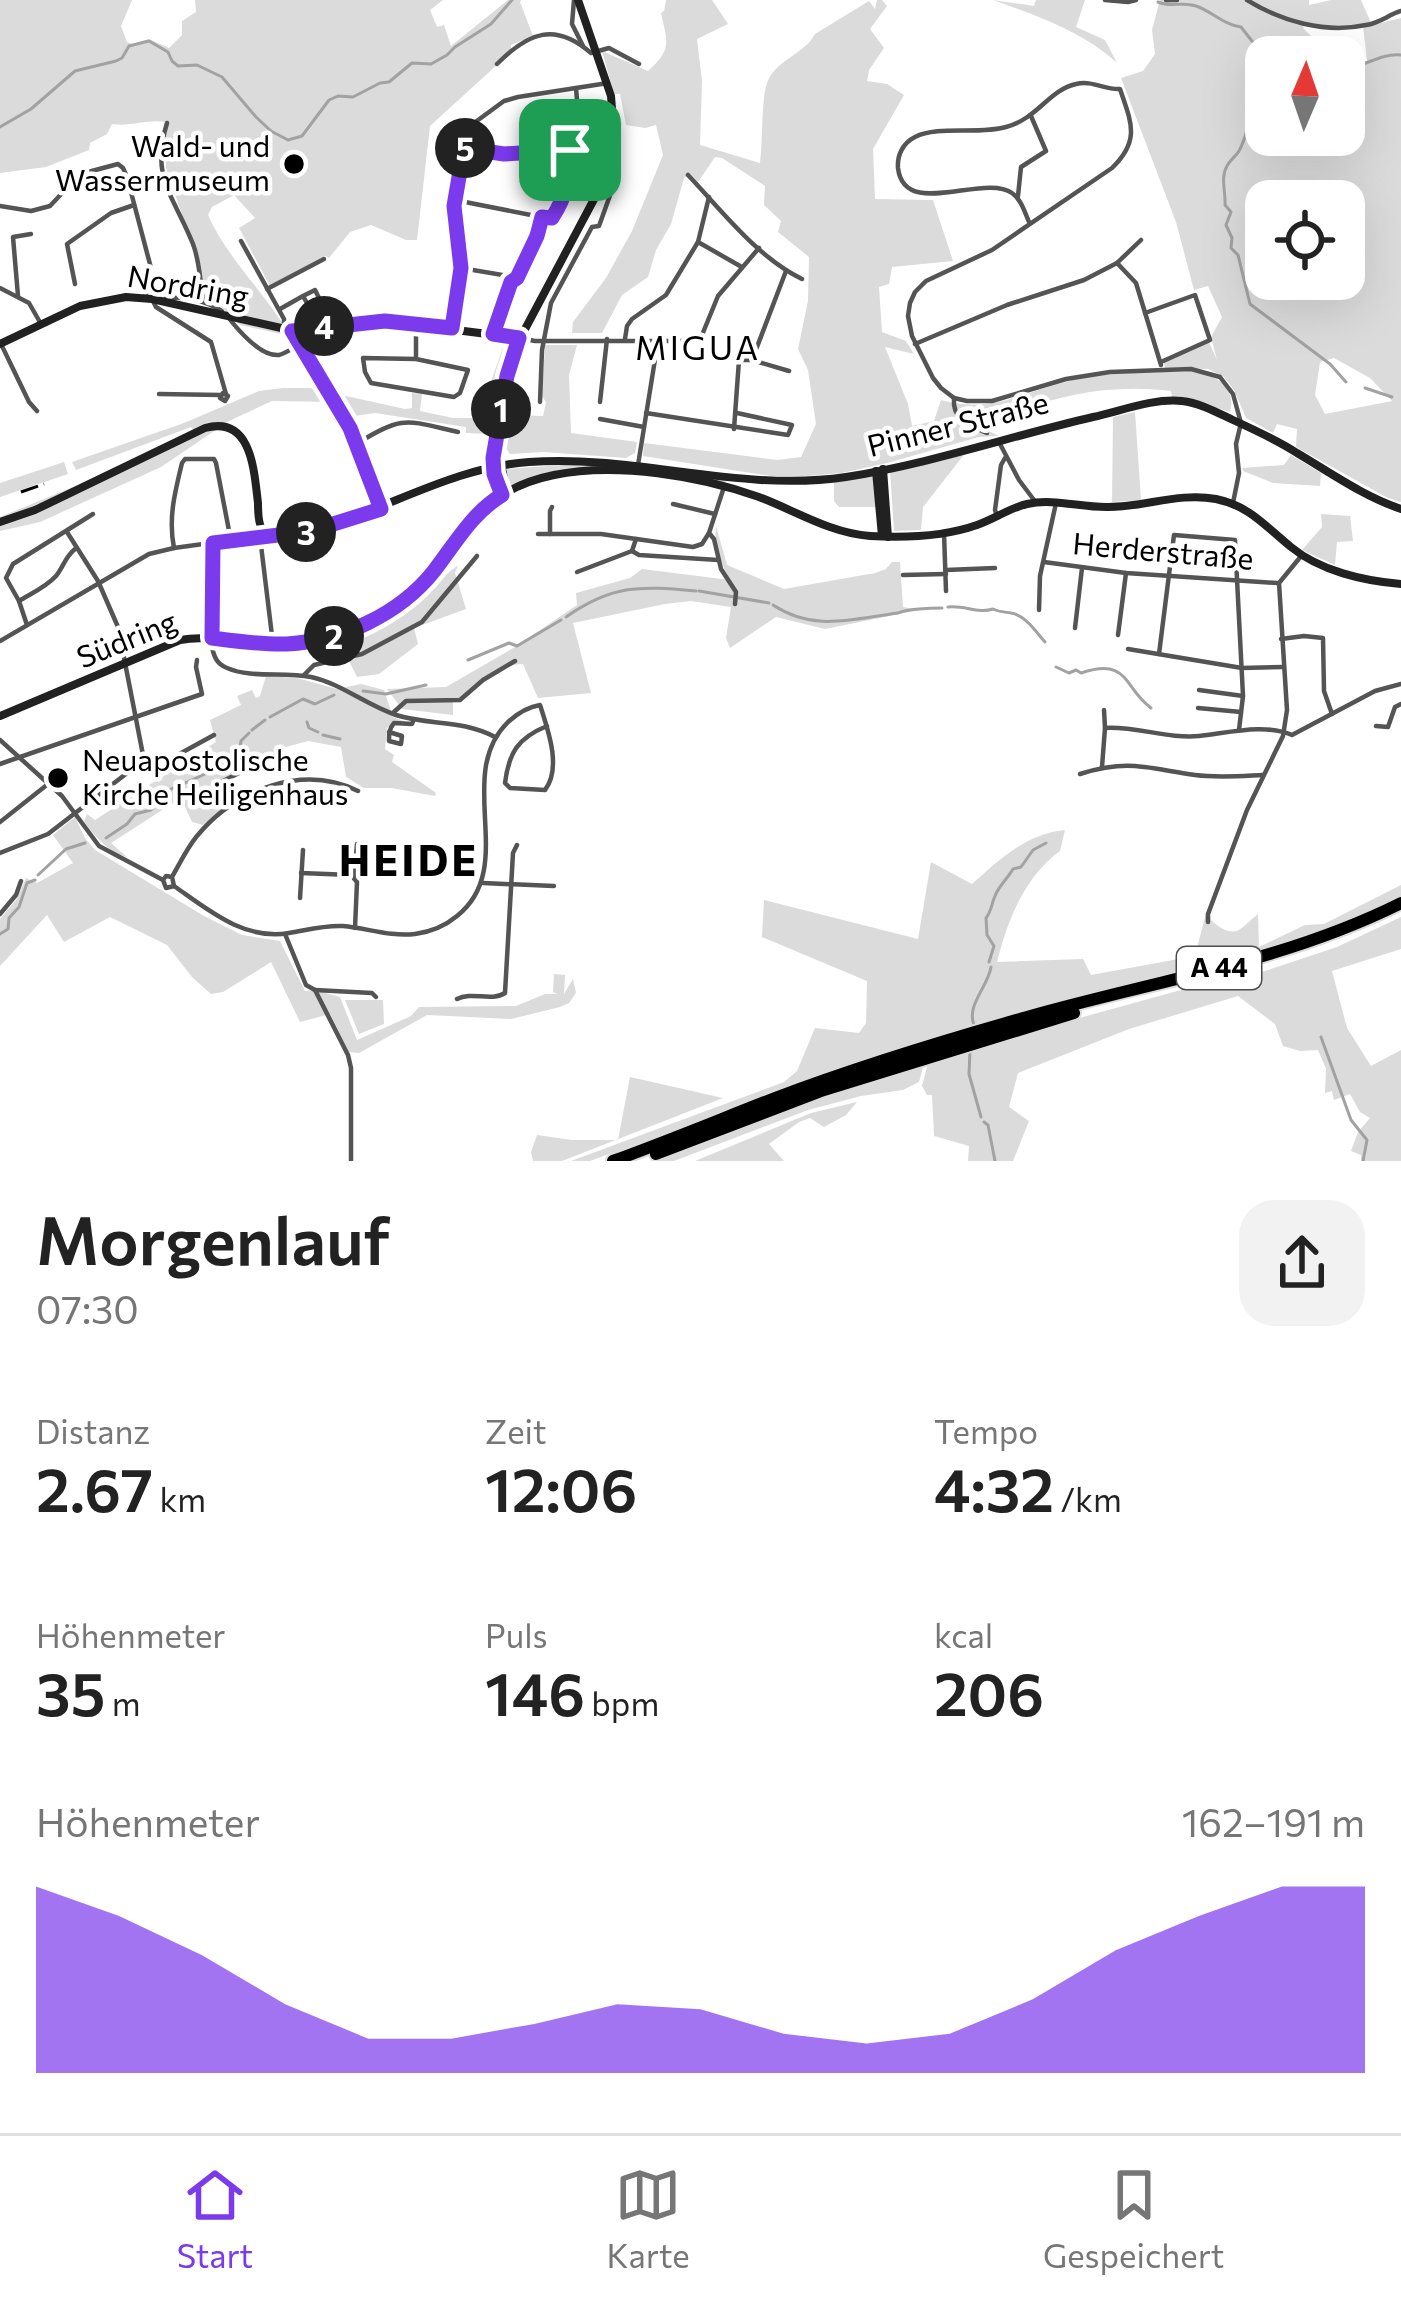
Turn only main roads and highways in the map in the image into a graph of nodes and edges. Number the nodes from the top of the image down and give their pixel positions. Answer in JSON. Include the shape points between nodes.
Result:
{"nodes":[{"id":1,"x":1401,"y":907,"type":"edge"},
{"id":2,"x":907,"y":1058,"type":"junction"},
{"id":3,"x":613,"y":1161,"type":"edge"},
{"id":4,"x":637,"y":1161,"type":"edge"}],
"edges":[{"from":1,"to":2,"type":"highway","number":"A 44","via":[[1260,958]]},
{"from":2,"to":3,"type":"highway","number":"A 44"},
{"from":2,"to":4,"type":"highway","number":"A 44"}]}
